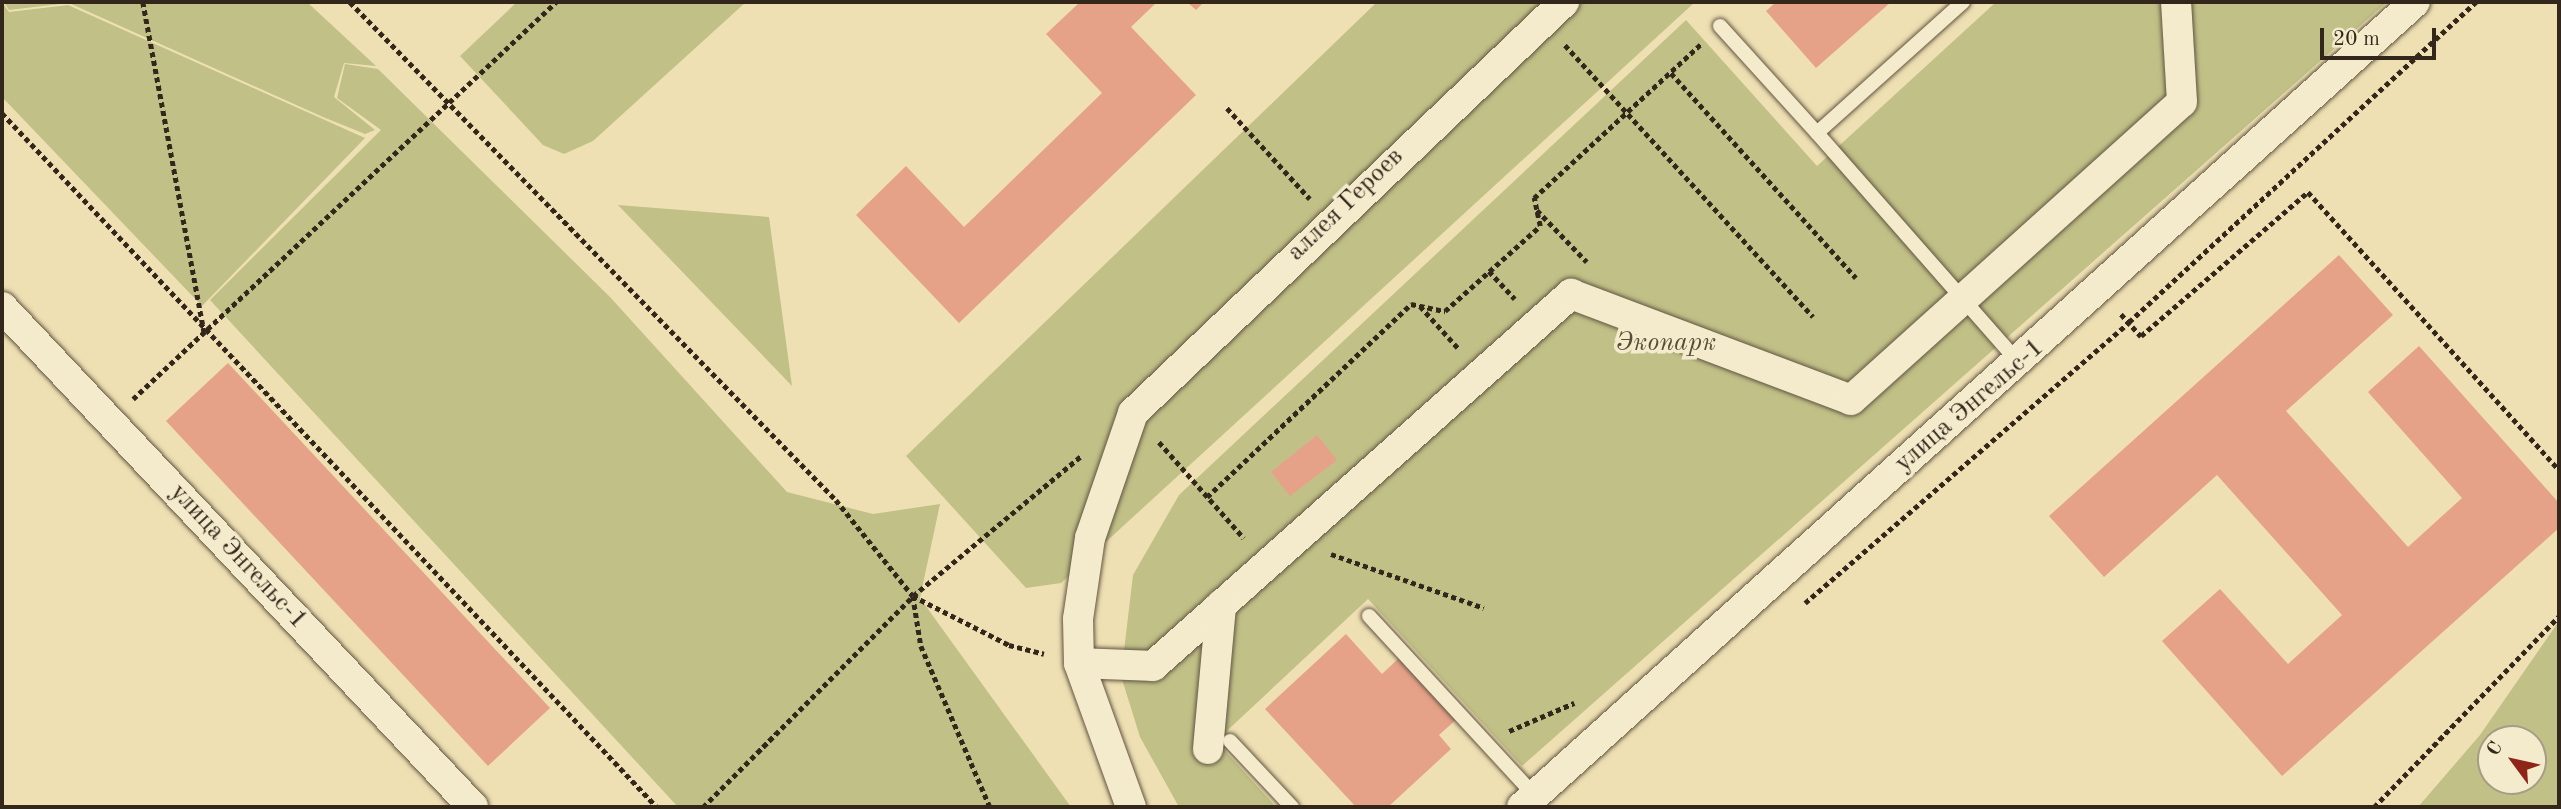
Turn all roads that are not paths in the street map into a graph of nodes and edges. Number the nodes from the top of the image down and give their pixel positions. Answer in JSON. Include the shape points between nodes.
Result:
{"nodes":[{"id":1,"x":1564,"y":2,"type":"edge"},
{"id":2,"x":1963,"y":2,"type":"edge"},
{"id":3,"x":2176,"y":2,"type":"edge"},
{"id":4,"x":2415,"y":2,"type":"edge"},
{"id":5,"x":1720,"y":26,"type":"road end"},
{"id":6,"x":1817,"y":133,"type":"junction"},
{"id":7,"x":1963,"y":302,"type":"junction"},
{"id":8,"x":2,"y":307,"type":"edge"},
{"id":9,"x":2018,"y":363,"type":"junction"},
{"id":10,"x":1221,"y":604,"type":"junction"},
{"id":11,"x":1369,"y":616,"type":"dead end"},
{"id":12,"x":1079,"y":663,"type":"junction"},
{"id":13,"x":1219,"y":745,"type":"joint"},
{"id":14,"x":1529,"y":801,"type":"edge"},
{"id":15,"x":473,"y":807,"type":"edge"},
{"id":16,"x":1131,"y":807,"type":"edge"},
{"id":17,"x":1292,"y":807,"type":"edge"}],
"edges":[{"from":1,"to":12,"type":"street","name":"аллея Героев","via":[[1330,220],[1133,413],[1090,538]]},
{"from":2,"to":6,"type":"lane"},
{"from":3,"to":7,"type":"street","via":[[2182,102]]},
{"from":4,"to":9,"type":"street","name":"улица Энгельс-1"},
{"from":5,"to":6,"type":"lane"},
{"from":6,"to":7,"type":"lane"},
{"from":7,"to":9,"type":"lane"},
{"from":7,"to":10,"type":"street","via":[[1850,400],[1570,294]]},
{"from":8,"to":15,"type":"street","name":"улица Энгельс-1"},
{"from":9,"to":14,"type":"street","name":"улица Энгельс-1"},
{"from":10,"to":12,"type":"street","via":[[1153,666]]},
{"from":10,"to":13,"type":"street"},
{"from":11,"to":14,"type":"lane"},
{"from":12,"to":16,"type":"street"},
{"from":13,"to":17,"type":"lane"}]}
